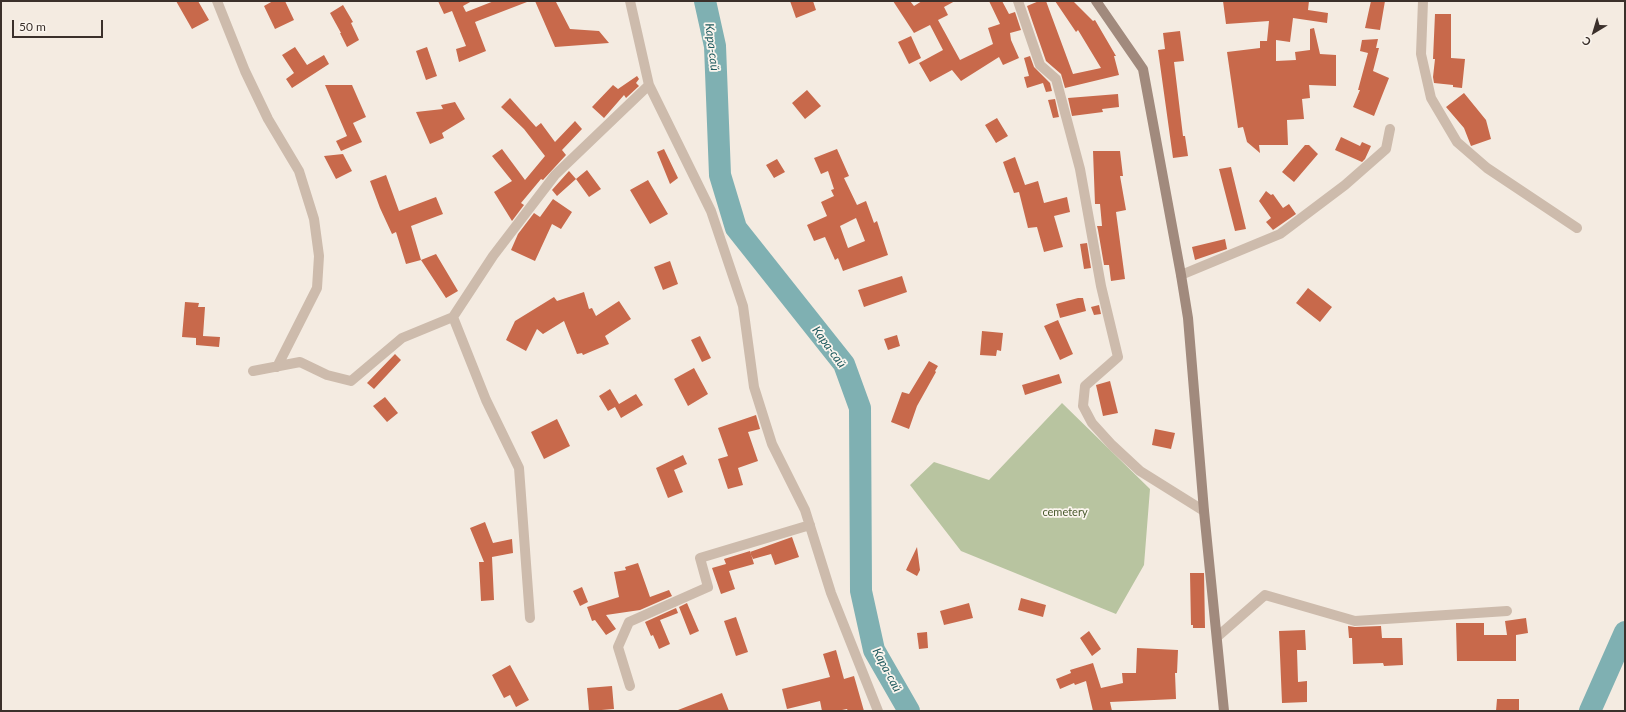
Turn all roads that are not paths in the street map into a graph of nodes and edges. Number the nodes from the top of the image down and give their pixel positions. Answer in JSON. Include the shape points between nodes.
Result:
{"nodes":[{"id":1,"x":217,"y":1,"type":"edge"},
{"id":2,"x":630,"y":1,"type":"edge"},
{"id":3,"x":1018,"y":1,"type":"edge"},
{"id":4,"x":1096,"y":1,"type":"edge"},
{"id":5,"x":1424,"y":1,"type":"edge"},
{"id":6,"x":649,"y":85,"type":"junction"},
{"id":7,"x":1390,"y":129,"type":"dead end"},
{"id":8,"x":1577,"y":228,"type":"dead end"},
{"id":9,"x":1181,"y":275,"type":"junction"},
{"id":10,"x":453,"y":317,"type":"junction"},
{"id":11,"x":277,"y":367,"type":"junction"},
{"id":12,"x":253,"y":371,"type":"dead end"},
{"id":13,"x":1204,"y":511,"type":"junction"},
{"id":14,"x":810,"y":525,"type":"junction"},
{"id":15,"x":1507,"y":611,"type":"dead end"},
{"id":16,"x":530,"y":618,"type":"dead end"},
{"id":17,"x":1217,"y":638,"type":"junction"},
{"id":18,"x":630,"y":686,"type":"dead end"},
{"id":19,"x":878,"y":711,"type":"edge"},
{"id":20,"x":1224,"y":711,"type":"edge"}],
"edges":[{"from":1,"to":11,"type":"street","via":[[245,71],[268,119],[299,171],[314,219],[319,256],[317,288]]},
{"from":2,"to":6,"type":"street"},
{"from":3,"to":13,"type":"street","via":[[1040,65],[1056,79],[1080,169],[1101,286],[1118,357],[1085,386],[1084,406],[1092,423],[1140,471]]},
{"from":4,"to":9,"type":"main road","via":[[1143,69]]},
{"from":5,"to":8,"type":"street","via":[[1421,54],[1431,98],[1457,142],[1487,168]]},
{"from":6,"to":10,"type":"street","via":[[555,175],[492,256]]},
{"from":6,"to":14,"type":"street","via":[[711,212],[743,306],[756,394],[772,444]]},
{"from":7,"to":9,"type":"street","via":[[1386,149],[1345,185],[1280,234]]},
{"from":9,"to":13,"type":"main road","via":[[1188,318]]},
{"from":10,"to":11,"type":"street","via":[[402,338],[351,381],[328,375],[300,362]]},
{"from":10,"to":16,"type":"street","via":[[486,400],[519,468]]},
{"from":11,"to":12,"type":"street"},
{"from":13,"to":17,"type":"main road"},
{"from":14,"to":18,"type":"street","via":[[700,558],[708,587],[629,622],[618,647]]},
{"from":14,"to":19,"type":"street","via":[[831,593]]},
{"from":15,"to":17,"type":"street","via":[[1355,621],[1265,595]]},
{"from":17,"to":20,"type":"main road"}]}
